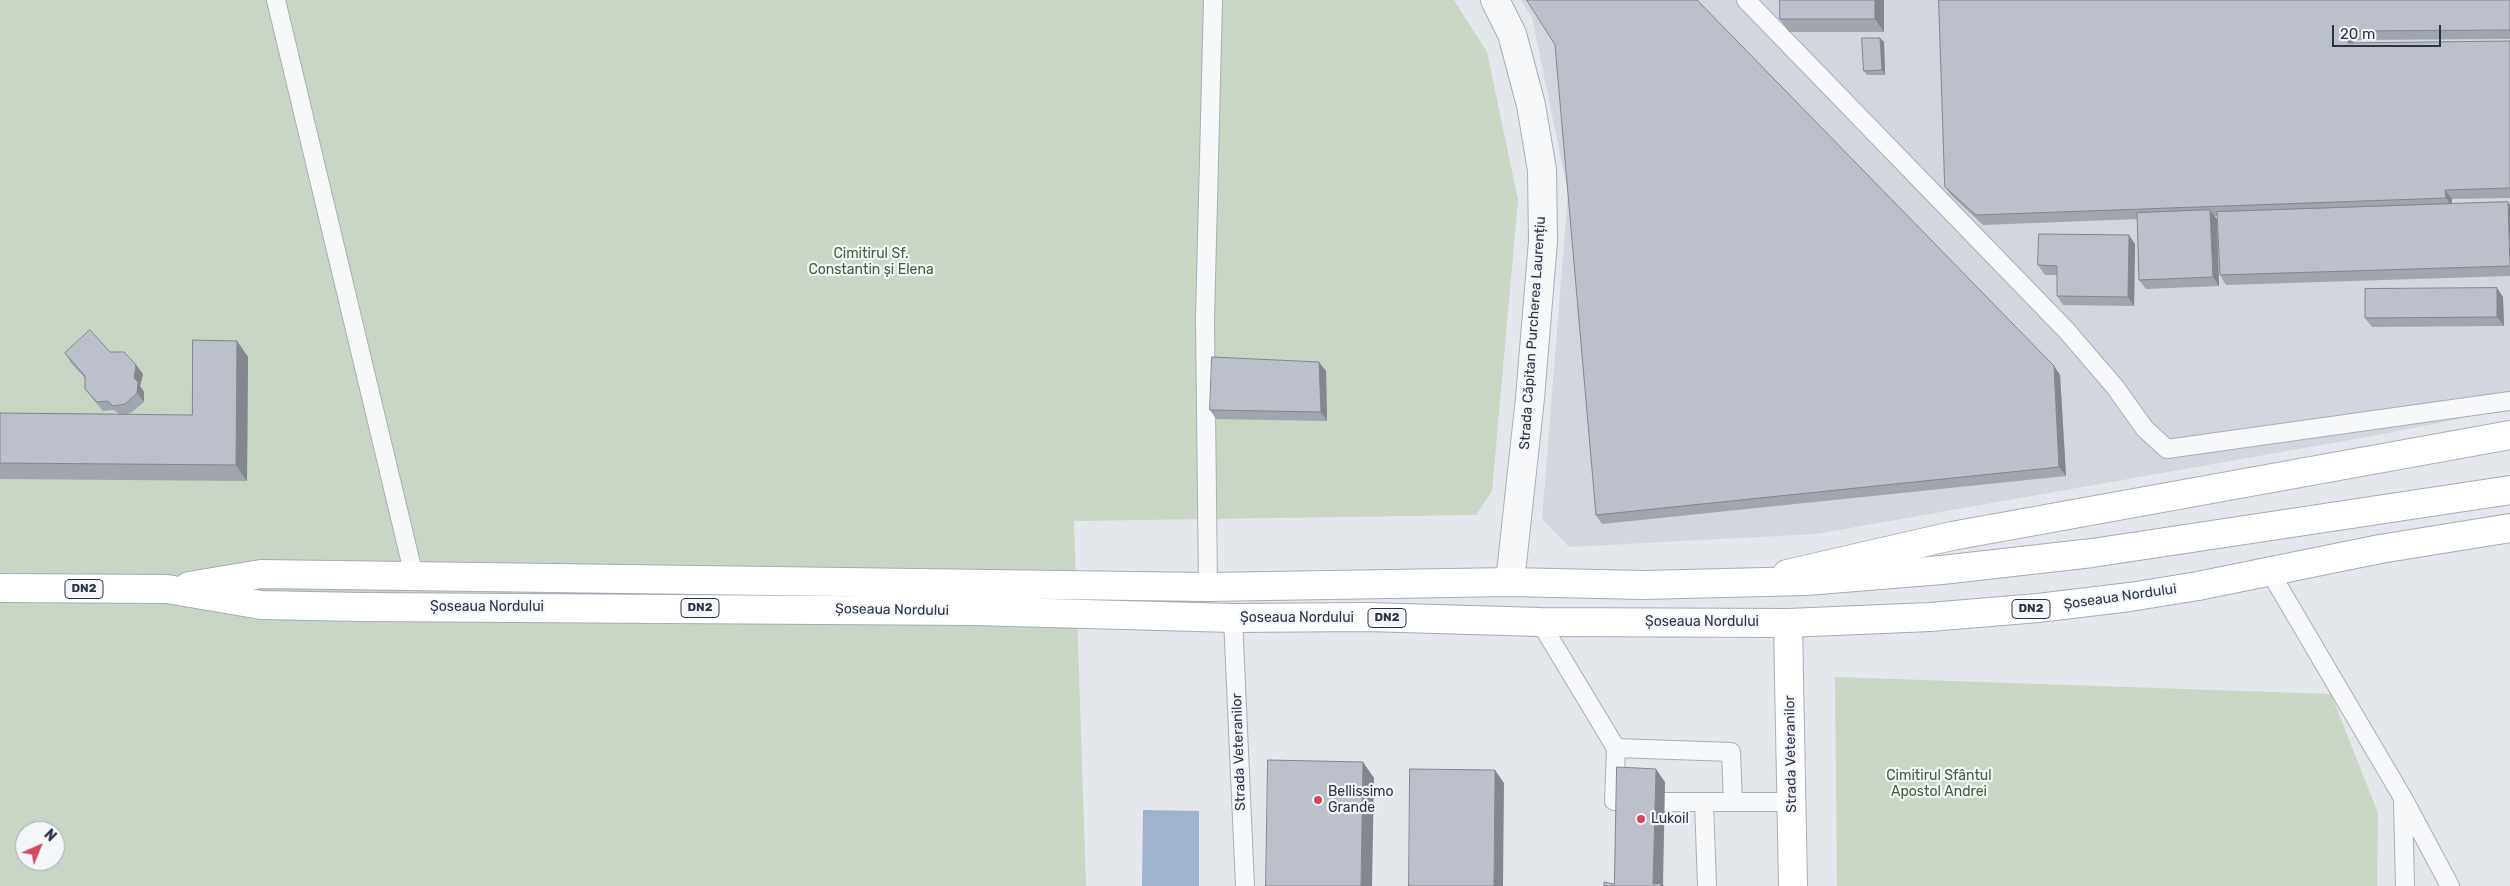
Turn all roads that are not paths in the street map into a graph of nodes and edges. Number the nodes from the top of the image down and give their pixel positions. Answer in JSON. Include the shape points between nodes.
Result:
{"nodes":[{"id":1,"x":276,"y":0,"type":"edge"},
{"id":2,"x":1213,"y":0,"type":"edge"},
{"id":3,"x":1495,"y":0,"type":"edge"},
{"id":4,"x":1746,"y":0,"type":"edge"},
{"id":5,"x":2510,"y":401,"type":"edge"},
{"id":6,"x":2510,"y":435,"type":"edge"},
{"id":7,"x":2510,"y":490,"type":"edge"},
{"id":8,"x":2510,"y":528,"type":"edge"},
{"id":9,"x":2270,"y":572,"type":"junction"},
{"id":10,"x":414,"y":576,"type":"junction"},
{"id":11,"x":1758,"y":581,"type":"junction"},
{"id":12,"x":1510,"y":582,"type":"junction"},
{"id":13,"x":1208,"y":587,"type":"junction"},
{"id":14,"x":0,"y":588,"type":"edge"},
{"id":15,"x":168,"y":589,"type":"junction"},
{"id":16,"x":1233,"y":618,"type":"junction"},
{"id":17,"x":1540,"y":622,"type":"junction"},
{"id":18,"x":1788,"y":623,"type":"junction"},
{"id":19,"x":1616,"y":748,"type":"junction"},
{"id":20,"x":2403,"y":798,"type":"junction"},
{"id":21,"x":1625,"y":801,"type":"edge"},
{"id":22,"x":1664,"y":802,"type":"dead end"},
{"id":23,"x":1704,"y":802,"type":"junction"},
{"id":24,"x":1733,"y":802,"type":"junction"},
{"id":25,"x":1792,"y":802,"type":"junction"},
{"id":26,"x":1245,"y":886,"type":"edge"},
{"id":27,"x":1707,"y":886,"type":"edge"},
{"id":28,"x":1793,"y":886,"type":"edge"},
{"id":29,"x":2405,"y":886,"type":"edge"},
{"id":30,"x":2450,"y":886,"type":"edge"}],
"edges":[{"from":1,"to":10,"type":"lane"},
{"from":2,"to":13,"type":"lane","via":[[1205,319]]},
{"from":3,"to":12,"type":"street","name":"Strada Căpitan Purcherea Laurențiu","via":[[1512,34],[1531,105],[1542,170],[1541,261]]},
{"from":4,"to":5,"type":"lane","via":[[2066,330],[2115,387],[2144,429],[2167,449]]},
{"from":6,"to":11,"type":"main road","name":"Șoseaua Nordului","via":[[1952,536]]},
{"from":7,"to":11,"type":"main road","name":"Șoseaua Nordului","number":"DN2","via":[[2092,553],[1942,570]]},
{"from":8,"to":9,"type":"main road","name":"Șoseaua Nordului","number":"DN2","via":[[2380,549]]},
{"from":9,"to":18,"type":"main road","name":"Șoseaua Nordului","number":"DN2","via":[[2130,597],[2038,608],[1930,618]]},
{"from":9,"to":20,"type":"lane"},
{"from":10,"to":13,"type":"main road","name":"Șoseaua Nordului","number":"DN2"},
{"from":10,"to":15,"type":"main road","name":"Șoseaua Nordului","number":"DN2","via":[[262,574]]},
{"from":11,"to":12,"type":"main road","name":"Șoseaua Nordului","number":"DN2","via":[[1643,585]]},
{"from":12,"to":13,"type":"main road","name":"Șoseaua Nordului","number":"DN2"},
{"from":14,"to":15,"type":"main road","name":"Șoseaua Nordului","number":"DN2"},
{"from":15,"to":16,"type":"main road","name":"Șoseaua Nordului","number":"DN2","via":[[261,605],[974,611]]},
{"from":16,"to":17,"type":"main road","name":"Șoseaua Nordului","number":"DN2","via":[[1367,617]]},
{"from":16,"to":26,"type":"lane","name":"Strada Veteranilor"},
{"from":17,"to":18,"type":"main road","name":"Șoseaua Nordului","number":"DN2"},
{"from":17,"to":19,"type":"lane"},
{"from":18,"to":25,"type":"main road","name":"Strada Veteranilor"},
{"from":19,"to":21,"type":"lane","via":[[1614,801]]},
{"from":19,"to":24,"type":"lane","via":[[1731,752]]},
{"from":20,"to":29,"type":"lane"},
{"from":20,"to":30,"type":"lane"},
{"from":22,"to":23,"type":"lane"},
{"from":23,"to":24,"type":"lane"},
{"from":23,"to":27,"type":"lane"},
{"from":24,"to":25,"type":"lane"},
{"from":25,"to":28,"type":"main road","name":"Strada Veteranilor"}]}
